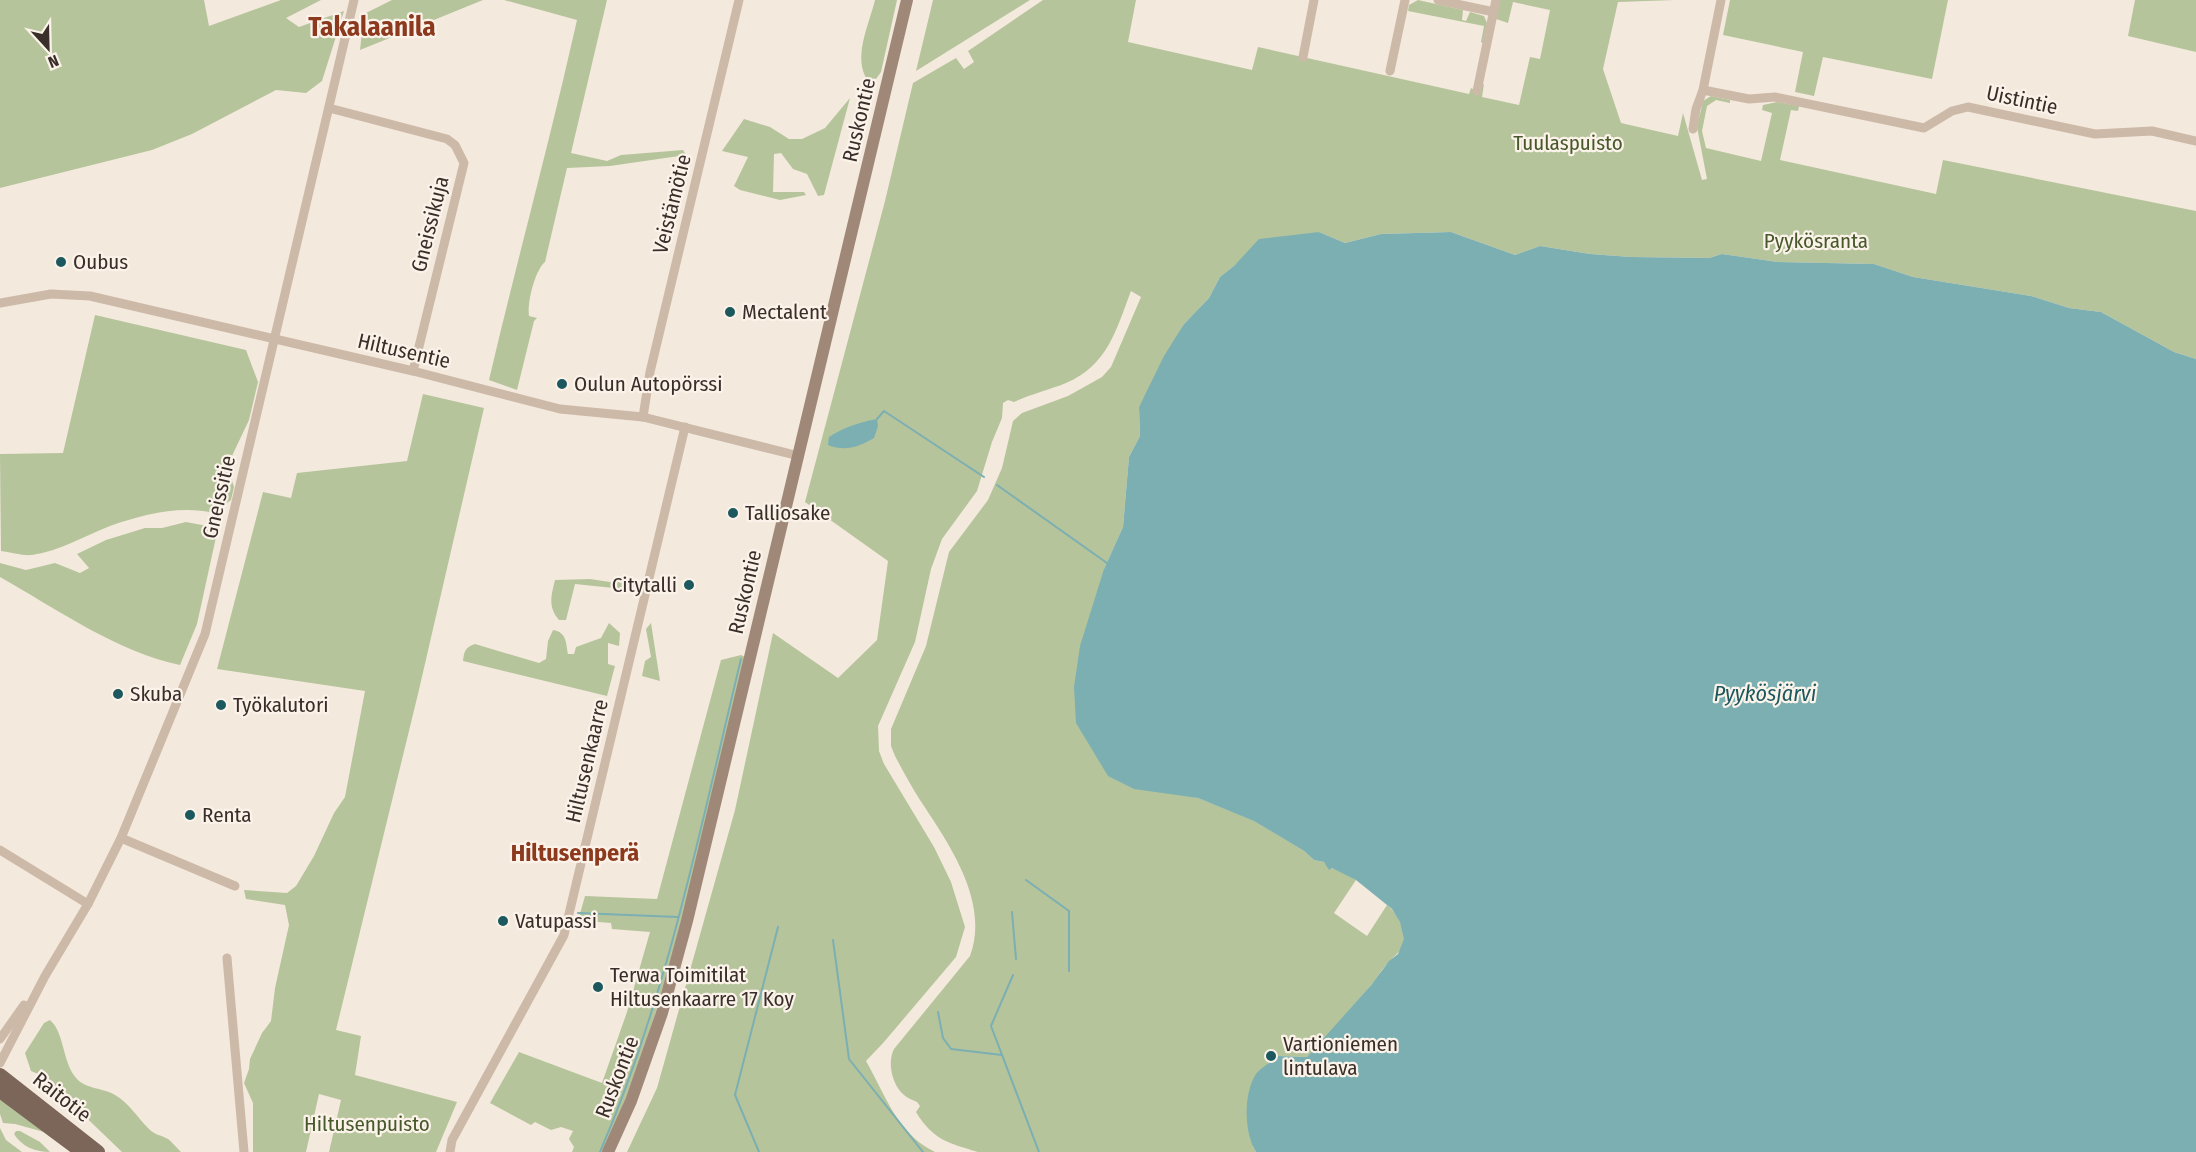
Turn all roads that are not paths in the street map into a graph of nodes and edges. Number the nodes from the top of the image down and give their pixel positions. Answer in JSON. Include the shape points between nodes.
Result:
{"nodes":[{"id":1,"x":354,"y":0,"type":"edge"},
{"id":2,"x":739,"y":0,"type":"edge"},
{"id":3,"x":907,"y":0,"type":"edge"},
{"id":4,"x":1314,"y":0,"type":"edge"},
{"id":5,"x":1405,"y":0,"type":"edge"},
{"id":6,"x":1438,"y":0,"type":"edge"},
{"id":7,"x":1496,"y":0,"type":"edge"},
{"id":8,"x":1721,"y":0,"type":"edge"},
{"id":9,"x":1494,"y":12,"type":"junction"},
{"id":10,"x":1303,"y":57,"type":"dead end"},
{"id":11,"x":1390,"y":71,"type":"dead end"},
{"id":12,"x":1703,"y":90,"type":"junction"},
{"id":13,"x":1477,"y":91,"type":"dead end"},
{"id":14,"x":329,"y":108,"type":"junction"},
{"id":15,"x":1693,"y":129,"type":"dead end"},
{"id":16,"x":2196,"y":141,"type":"edge"},
{"id":17,"x":0,"y":303,"type":"edge"},
{"id":18,"x":275,"y":340,"type":"junction"},
{"id":19,"x":413,"y":371,"type":"junction"},
{"id":20,"x":643,"y":417,"type":"junction"},
{"id":21,"x":685,"y":427,"type":"junction"},
{"id":22,"x":799,"y":456,"type":"junction"},
{"id":23,"x":121,"y":838,"type":"junction"},
{"id":24,"x":0,"y":850,"type":"edge"},
{"id":25,"x":235,"y":886,"type":"dead end"},
{"id":26,"x":88,"y":904,"type":"junction"},
{"id":27,"x":227,"y":958,"type":"dead end"},
{"id":28,"x":45,"y":976,"type":"junction"},
{"id":29,"x":0,"y":1039,"type":"edge"},
{"id":30,"x":0,"y":1063,"type":"edge"},
{"id":31,"x":0,"y":1075,"type":"edge"},
{"id":32,"x":0,"y":1091,"type":"edge"},
{"id":33,"x":82,"y":1152,"type":"edge"},
{"id":34,"x":98,"y":1152,"type":"edge"},
{"id":35,"x":244,"y":1152,"type":"edge"},
{"id":36,"x":450,"y":1152,"type":"edge"},
{"id":37,"x":608,"y":1152,"type":"edge"}],
"edges":[{"from":1,"to":14,"type":"street","name":"Gneissitie"},
{"from":2,"to":20,"type":"street","name":"Veistämötie","via":[[650,372]]},
{"from":3,"to":22,"type":"main road","name":"Ruskontie"},
{"from":4,"to":10,"type":"street"},
{"from":5,"to":11,"type":"street"},
{"from":6,"to":9,"type":"street"},
{"from":7,"to":9,"type":"street"},
{"from":8,"to":12,"type":"street"},
{"from":9,"to":13,"type":"street"},
{"from":12,"to":15,"type":"street"},
{"from":12,"to":16,"type":"street","name":"Uistintie","via":[[1749,99],[1775,97],[1924,128],[1952,111],[1968,107],[2095,134],[2152,131]]},
{"from":14,"to":18,"type":"street","name":"Gneissitie"},
{"from":14,"to":19,"type":"street","name":"Gneissikuja","via":[[447,138],[464,163]]},
{"from":17,"to":18,"type":"street","name":"Hiltusentie","via":[[51,294],[90,296]]},
{"from":18,"to":19,"type":"street","name":"Hiltusentie"},
{"from":18,"to":23,"type":"street","name":"Gneissitie","via":[[205,634]]},
{"from":19,"to":20,"type":"street","name":"Hiltusentie","via":[[560,409]]},
{"from":20,"to":21,"type":"street","name":"Hiltusentie"},
{"from":21,"to":22,"type":"street","name":"Hiltusentie"},
{"from":21,"to":36,"type":"street","name":"Hiltusenkaarre","via":[[564,935],[452,1140]]},
{"from":22,"to":37,"type":"main road","name":"Ruskontie","via":[[681,944],[635,1090]]},
{"from":23,"to":25,"type":"street"},
{"from":23,"to":26,"type":"street","name":"Gneissitie"},
{"from":24,"to":26,"type":"street"},
{"from":26,"to":28,"type":"street","name":"Gneissitie"},
{"from":27,"to":35,"type":"street"},
{"from":28,"to":29,"type":"street","name":"Gneissitie"},
{"from":28,"to":30,"type":"street","name":"Gneissitie"},
{"from":31,"to":34,"type":"main road","name":"Raitotie"},
{"from":32,"to":33,"type":"main road","name":"Raitotie"}]}
